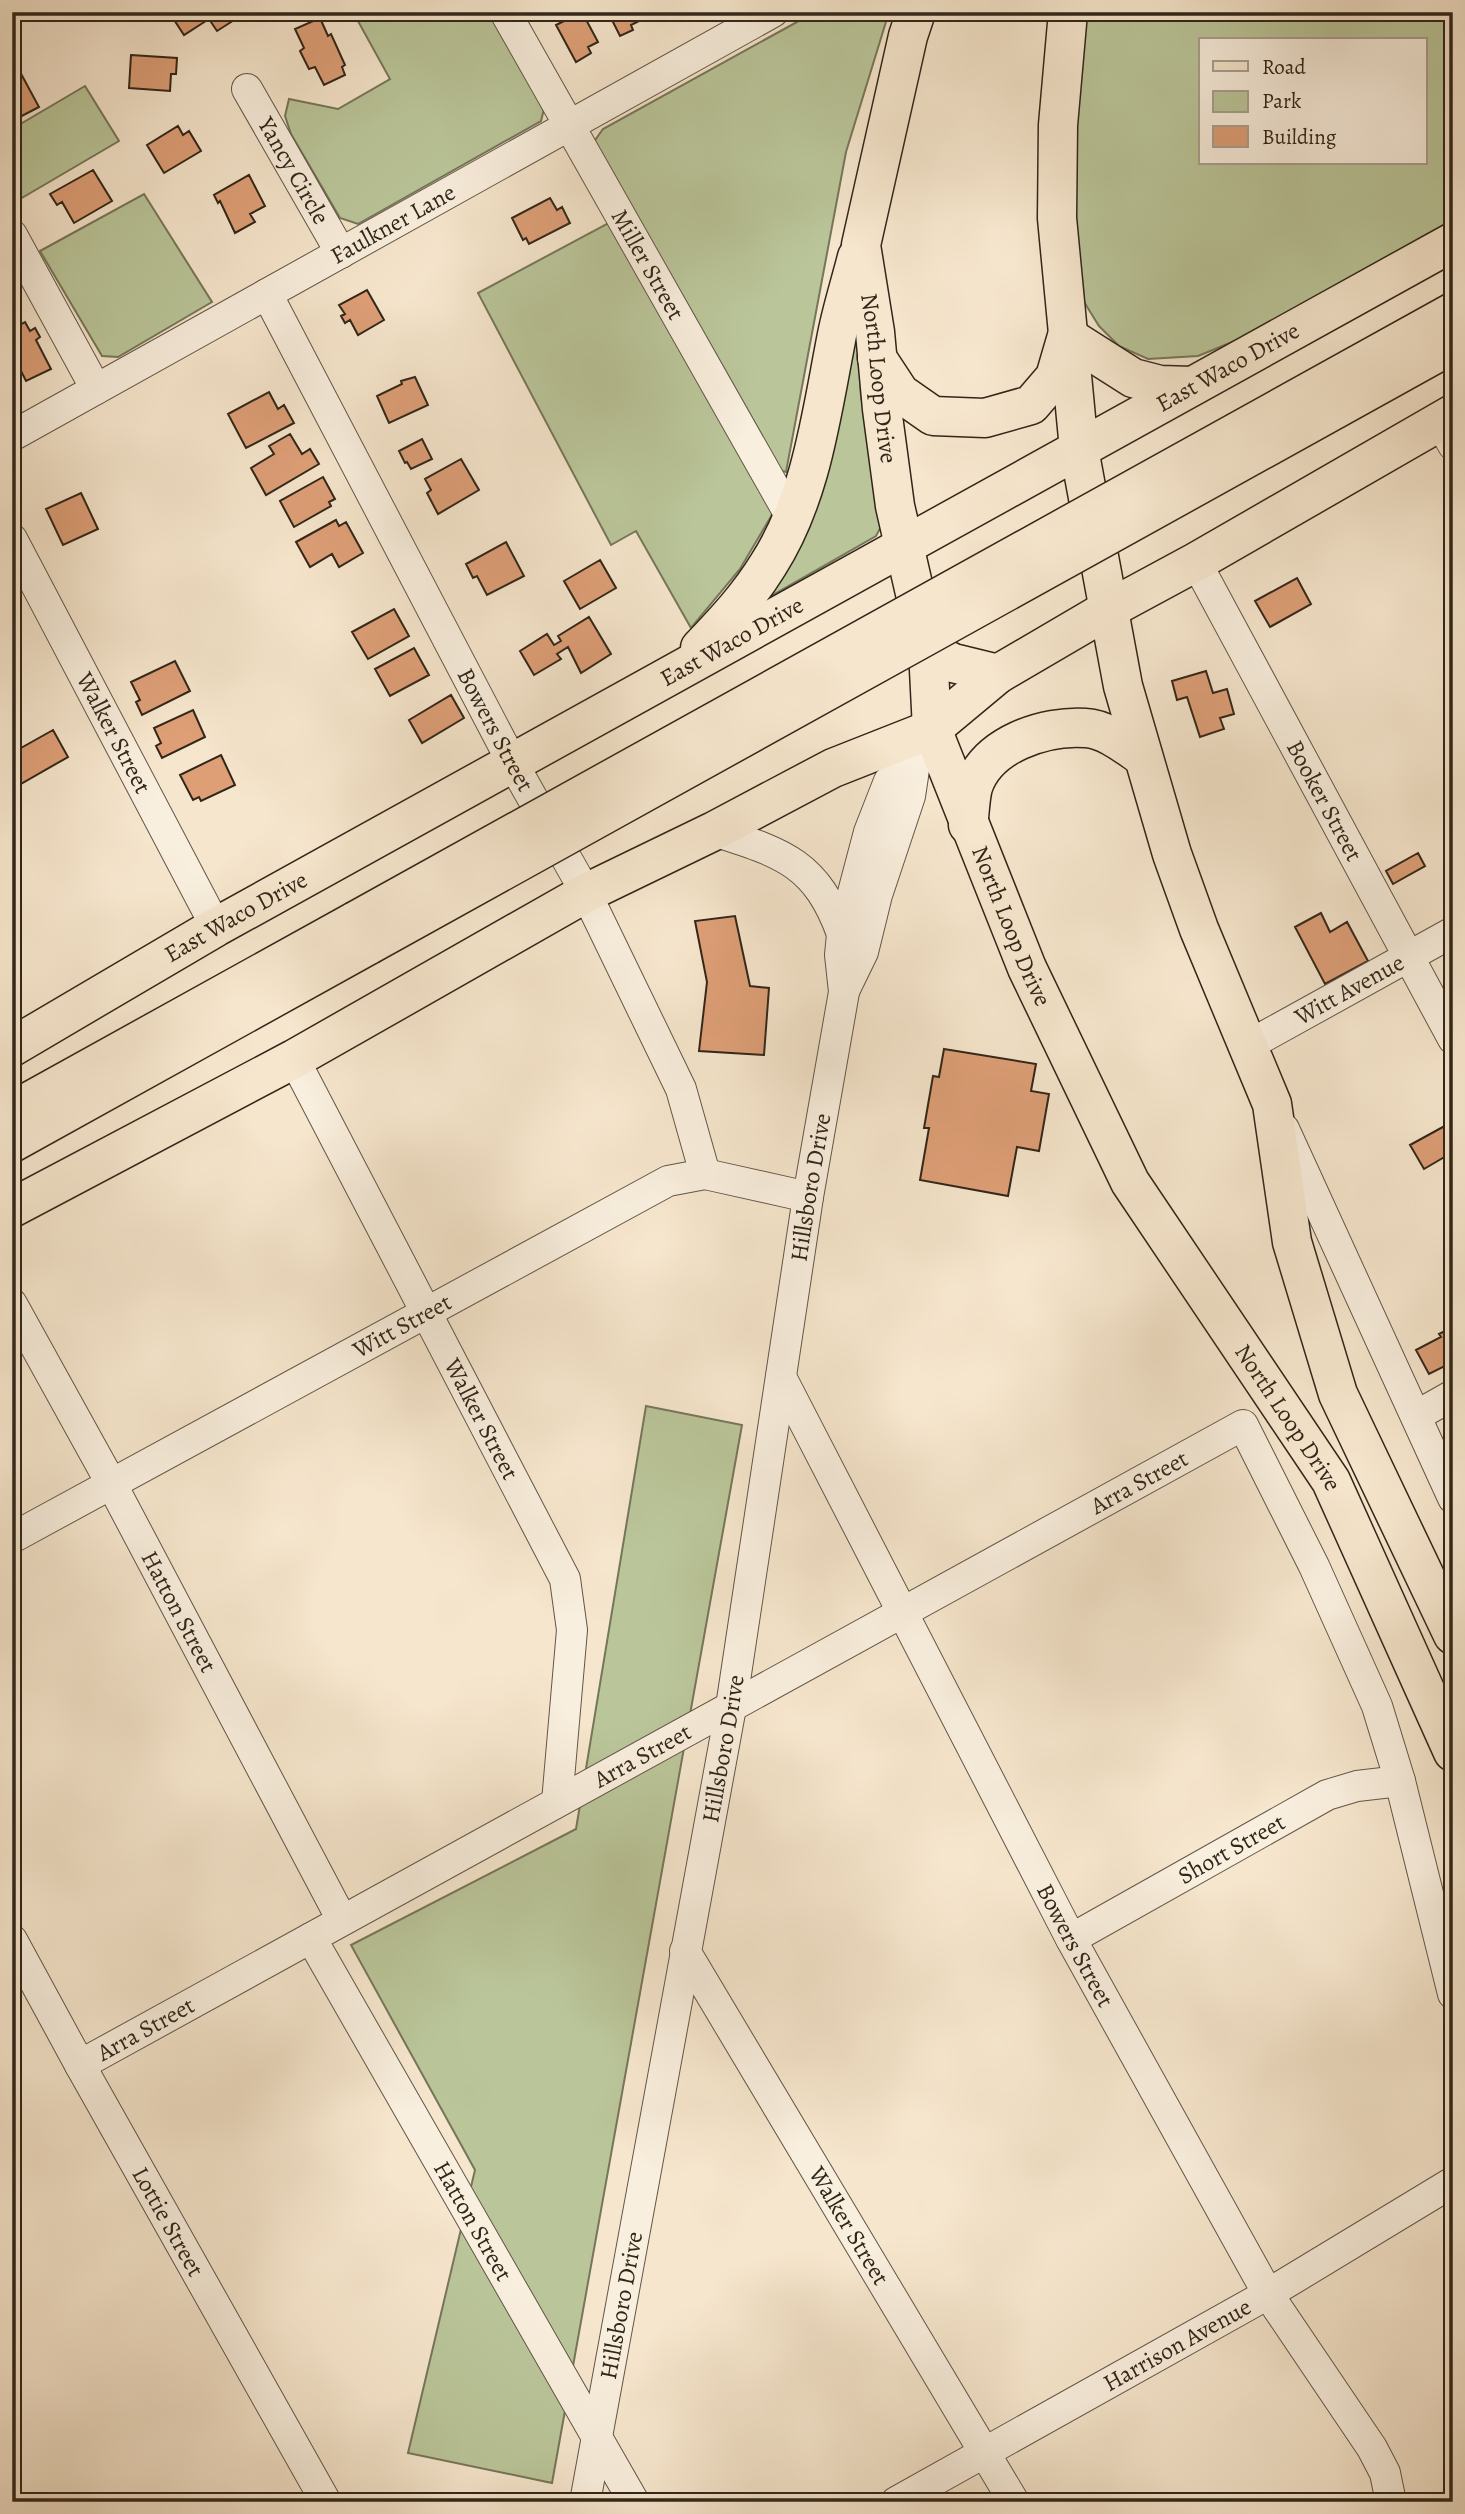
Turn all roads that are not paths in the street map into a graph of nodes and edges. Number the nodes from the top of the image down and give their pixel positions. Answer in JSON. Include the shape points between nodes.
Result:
{"nodes":[{"id":1,"x":505,"y":12,"type":"edge"},
{"id":2,"x":773,"y":12,"type":"edge"},
{"id":3,"x":916,"y":12,"type":"edge"},
{"id":4,"x":1068,"y":12,"type":"edge"},
{"id":5,"x":247,"y":89,"type":"dead end"},
{"id":6,"x":569,"y":126,"type":"junction"},
{"id":7,"x":12,"y":235,"type":"edge"},
{"id":8,"x":1453,"y":242,"type":"edge"},
{"id":9,"x":861,"y":245,"type":"junction"},
{"id":10,"x":341,"y":253,"type":"junction"},
{"id":11,"x":267,"y":294,"type":"junction"},
{"id":12,"x":1453,"y":312,"type":"edge"},
{"id":13,"x":1067,"y":336,"type":"junction"},
{"id":14,"x":1453,"y":344,"type":"edge"},
{"id":15,"x":877,"y":358,"type":"junction"},
{"id":16,"x":1192,"y":386,"type":"junction"},
{"id":17,"x":96,"y":389,"type":"junction"},
{"id":18,"x":1449,"y":427,"type":"edge"},
{"id":19,"x":12,"y":436,"type":"edge"},
{"id":20,"x":1079,"y":449,"type":"junction"},
{"id":21,"x":792,"y":517,"type":"junction"},
{"id":22,"x":12,"y":540,"type":"edge"},
{"id":23,"x":904,"y":546,"type":"junction"},
{"id":24,"x":1196,"y":562,"type":"junction"},
{"id":25,"x":1109,"y":608,"type":"junction"},
{"id":26,"x":928,"y":650,"type":"junction"},
{"id":27,"x":675,"y":674,"type":"junction"},
{"id":28,"x":998,"y":674,"type":"junction"},
{"id":29,"x":932,"y":729,"type":"junction"},
{"id":30,"x":1143,"y":757,"type":"junction"},
{"id":31,"x":512,"y":762,"type":"junction"},
{"id":32,"x":915,"y":763,"type":"junction"},
{"id":33,"x":968,"y":824,"type":"junction"},
{"id":34,"x":714,"y":831,"type":"junction"},
{"id":35,"x":586,"y":893,"type":"junction"},
{"id":36,"x":216,"y":927,"type":"junction"},
{"id":37,"x":1453,"y":932,"type":"edge"},
{"id":38,"x":362,"y":933,"type":"junction"},
{"id":39,"x":842,"y":934,"type":"junction"},
{"id":40,"x":1408,"y":957,"type":"junction"},
{"id":41,"x":844,"y":992,"type":"junction"},
{"id":42,"x":1453,"y":1039,"type":"edge"},
{"id":43,"x":1247,"y":1046,"type":"junction"},
{"id":44,"x":12,"y":1047,"type":"edge"},
{"id":45,"x":294,"y":1059,"type":"junction"},
{"id":46,"x":1272,"y":1104,"type":"junction"},
{"id":47,"x":12,"y":1111,"type":"edge"},
{"id":48,"x":12,"y":1143,"type":"edge"},
{"id":49,"x":705,"y":1174,"type":"junction"},
{"id":50,"x":808,"y":1197,"type":"junction"},
{"id":51,"x":12,"y":1208,"type":"edge"},
{"id":52,"x":12,"y":1304,"type":"edge"},
{"id":53,"x":425,"y":1313,"type":"junction"},
{"id":54,"x":781,"y":1377,"type":"junction"},
{"id":55,"x":1453,"y":1395,"type":"edge"},
{"id":56,"x":1416,"y":1416,"type":"junction"},
{"id":57,"x":1243,"y":1425,"type":"joint"},
{"id":58,"x":111,"y":1483,"type":"junction"},
{"id":59,"x":1453,"y":1498,"type":"edge"},
{"id":60,"x":12,"y":1538,"type":"edge"},
{"id":61,"x":902,"y":1613,"type":"junction"},
{"id":62,"x":1453,"y":1635,"type":"edge"},
{"id":63,"x":731,"y":1707,"type":"junction"},
{"id":64,"x":1453,"y":1752,"type":"edge"},
{"id":65,"x":1400,"y":1781,"type":"junction"},
{"id":66,"x":557,"y":1802,"type":"junction"},
{"id":67,"x":342,"y":1920,"type":"junction"},
{"id":68,"x":311,"y":1938,"type":"junction"},
{"id":69,"x":1071,"y":1939,"type":"junction"},
{"id":70,"x":12,"y":1940,"type":"edge"},
{"id":71,"x":685,"y":1951,"type":"junction"},
{"id":72,"x":1453,"y":1994,"type":"edge"},
{"id":73,"x":80,"y":2065,"type":"junction"},
{"id":74,"x":1453,"y":2182,"type":"edge"},
{"id":75,"x":1268,"y":2294,"type":"junction"},
{"id":76,"x":598,"y":2439,"type":"junction"},
{"id":77,"x":985,"y":2452,"type":"junction"},
{"id":78,"x":326,"y":2502,"type":"edge"},
{"id":79,"x":585,"y":2502,"type":"edge"},
{"id":80,"x":634,"y":2502,"type":"edge"},
{"id":81,"x":896,"y":2502,"type":"edge"},
{"id":82,"x":1014,"y":2502,"type":"edge"},
{"id":83,"x":1391,"y":2502,"type":"edge"}],
"edges":[{"from":1,"to":6,"type":"street","name":"Miller Street"},
{"from":2,"to":6,"type":"street","name":"Faulkner Lane"},
{"from":3,"to":9,"type":"main road","name":"North Loop Drive"},
{"from":4,"to":13,"type":"main road","name":"North Loop Drive","via":[[1058,125],[1057,205]]},
{"from":5,"to":10,"type":"street","name":"Yancy Circle"},
{"from":6,"to":10,"type":"street","name":"Faulkner Lane"},
{"from":6,"to":21,"type":"street","name":"Miller Street"},
{"from":7,"to":17,"type":"street"},
{"from":8,"to":16,"type":"main road","name":"East Waco Drive"},
{"from":9,"to":15,"type":"main road","name":"North Loop Drive"},
{"from":9,"to":21,"type":"main road","via":[[837,336],[819,433]]},
{"from":10,"to":11,"type":"street","name":"Faulkner Lane"},
{"from":11,"to":17,"type":"street","name":"Faulkner Lane"},
{"from":11,"to":31,"type":"street","name":"Bowers Street"},
{"from":12,"to":38,"type":"main road","bridge":true},
{"from":13,"to":15,"type":"main road","via":[[1055,376],[1031,405],[985,418],[933,416],[900,393]]},
{"from":13,"to":16,"type":"main road","via":[[1133,378]]},
{"from":13,"to":20,"type":"main road","name":"North Loop Drive"},
{"from":14,"to":38,"type":"main road","bridge":true},
{"from":15,"to":23,"type":"main road","name":"North Loop Drive"},
{"from":16,"to":20,"type":"main road","name":"East Waco Drive"},
{"from":17,"to":19,"type":"street","name":"Faulkner Lane"},
{"from":18,"to":24,"type":"main road"},
{"from":20,"to":23,"type":"main road","name":"East Waco Drive"},
{"from":20,"to":25,"type":"main road","name":"North Loop Drive"},
{"from":21,"to":27,"type":"main road","via":[[769,564],[740,605]]},
{"from":22,"to":36,"type":"street","name":"Walker Street"},
{"from":23,"to":26,"type":"main road","name":"North Loop Drive"},
{"from":23,"to":27,"type":"main road","name":"East Waco Drive"},
{"from":24,"to":25,"type":"main road"},
{"from":24,"to":40,"type":"street","name":"Booker Street"},
{"from":25,"to":28,"type":"main road"},
{"from":25,"to":30,"type":"main road","name":"North Loop Drive","via":[[1123,686]]},
{"from":26,"to":28,"type":"main road","via":[[953,663]]},
{"from":26,"to":29,"type":"main road","name":"North Loop Drive"},
{"from":27,"to":31,"type":"main road","name":"East Waco Drive"},
{"from":28,"to":29,"type":"main road"},
{"from":29,"to":32,"type":"street","name":"Hillsboro Drive"},
{"from":29,"to":33,"type":"main road","name":"North Loop Drive"},
{"from":29,"to":34,"type":"main road","via":[[833,768]]},
{"from":30,"to":33,"type":"main road","via":[[1087,727],[1012,742],[992,757],[974,786]]},
{"from":30,"to":43,"type":"main road","name":"North Loop Drive","via":[[1172,854]]},
{"from":31,"to":35,"type":"street","name":"Bowers Street"},
{"from":31,"to":36,"type":"main road","name":"East Waco Drive"},
{"from":32,"to":39,"type":"street","name":"Hillsboro Drive","via":[[889,781],[869,832]]},
{"from":32,"to":41,"type":"street","name":"Hillsboro Drive","via":[[910,796],[863,952]]},
{"from":33,"to":64,"type":"main road","name":"North Loop Drive","via":[[1027,968],[1130,1182],[1331,1481]]},
{"from":34,"to":35,"type":"main road"},
{"from":34,"to":39,"type":"street","via":[[772,849],[805,871],[833,910]]},
{"from":35,"to":45,"type":"main road"},
{"from":35,"to":49,"type":"street","name":"Bowers Street","via":[[681,1089]]},
{"from":36,"to":44,"type":"main road","name":"East Waco Drive"},
{"from":37,"to":40,"type":"street","name":"Witt Avenue"},
{"from":38,"to":47,"type":"main road"},
{"from":38,"to":48,"type":"main road"},
{"from":39,"to":41,"type":"street","name":"Hillsboro Drive"},
{"from":40,"to":42,"type":"street","name":"Booker Street"},
{"from":40,"to":43,"type":"street","name":"Witt Avenue"},
{"from":41,"to":50,"type":"street","name":"Hillsboro Drive"},
{"from":43,"to":46,"type":"main road","name":"North Loop Drive"},
{"from":45,"to":51,"type":"main road"},
{"from":45,"to":53,"type":"street","name":"Walker Street"},
{"from":46,"to":56,"type":"street","name":"North Loop Drive"},
{"from":46,"to":62,"type":"main road","name":"North Loop Drive","via":[[1292,1241],[1338,1394]]},
{"from":49,"to":50,"type":"street","name":"Witt Street"},
{"from":49,"to":53,"type":"street","name":"Witt Street","via":[[668,1181]]},
{"from":50,"to":54,"type":"street","name":"Hillsboro Drive"},
{"from":52,"to":58,"type":"street","name":"Hatton Street"},
{"from":53,"to":58,"type":"street","name":"Witt Street"},
{"from":53,"to":66,"type":"street","name":"Walker Street","via":[[565,1579],[572,1630]]},
{"from":54,"to":61,"type":"street","name":"Bowers Street"},
{"from":54,"to":63,"type":"street","name":"Hillsboro Drive"},
{"from":55,"to":56,"type":"street"},
{"from":56,"to":59,"type":"street","name":"North Loop Drive"},
{"from":57,"to":61,"type":"street","name":"Arra Street"},
{"from":57,"to":65,"type":"street","name":"North Loop Drive","via":[[1377,1706]]},
{"from":58,"to":60,"type":"street","name":"Witt Street"},
{"from":58,"to":67,"type":"street","name":"Hatton Street"},
{"from":61,"to":63,"type":"street","name":"Arra Street"},
{"from":61,"to":69,"type":"street","name":"Bowers Street"},
{"from":63,"to":66,"type":"street","name":"Arra Street"},
{"from":63,"to":71,"type":"street","name":"Hillsboro Drive"},
{"from":65,"to":69,"type":"street","name":"Short Street","via":[[1327,1795]]},
{"from":65,"to":72,"type":"street","name":"North Loop Drive"},
{"from":66,"to":67,"type":"street","name":"Arra Street"},
{"from":67,"to":68,"type":"street","name":"Arra Street"},
{"from":68,"to":73,"type":"street","name":"Arra Street"},
{"from":68,"to":76,"type":"street","name":"Hatton Street"},
{"from":69,"to":75,"type":"street","name":"Bowers Street"},
{"from":70,"to":73,"type":"street","name":"Lottie Street"},
{"from":71,"to":76,"type":"street","name":"Hillsboro Drive"},
{"from":71,"to":77,"type":"street","name":"Walker Street"},
{"from":73,"to":78,"type":"street","name":"Lottie Street"},
{"from":74,"to":75,"type":"street","name":"Harrison Avenue"},
{"from":75,"to":77,"type":"street","name":"Harrison Avenue"},
{"from":75,"to":83,"type":"street","name":"Bowers Street","via":[[1372,2448],[1385,2473]]},
{"from":76,"to":79,"type":"street","name":"Hillsboro Drive"},
{"from":76,"to":80,"type":"street","name":"Hatton Street"},
{"from":77,"to":81,"type":"street","name":"Harrison Avenue"},
{"from":77,"to":82,"type":"street","name":"Walker Street"}]}
